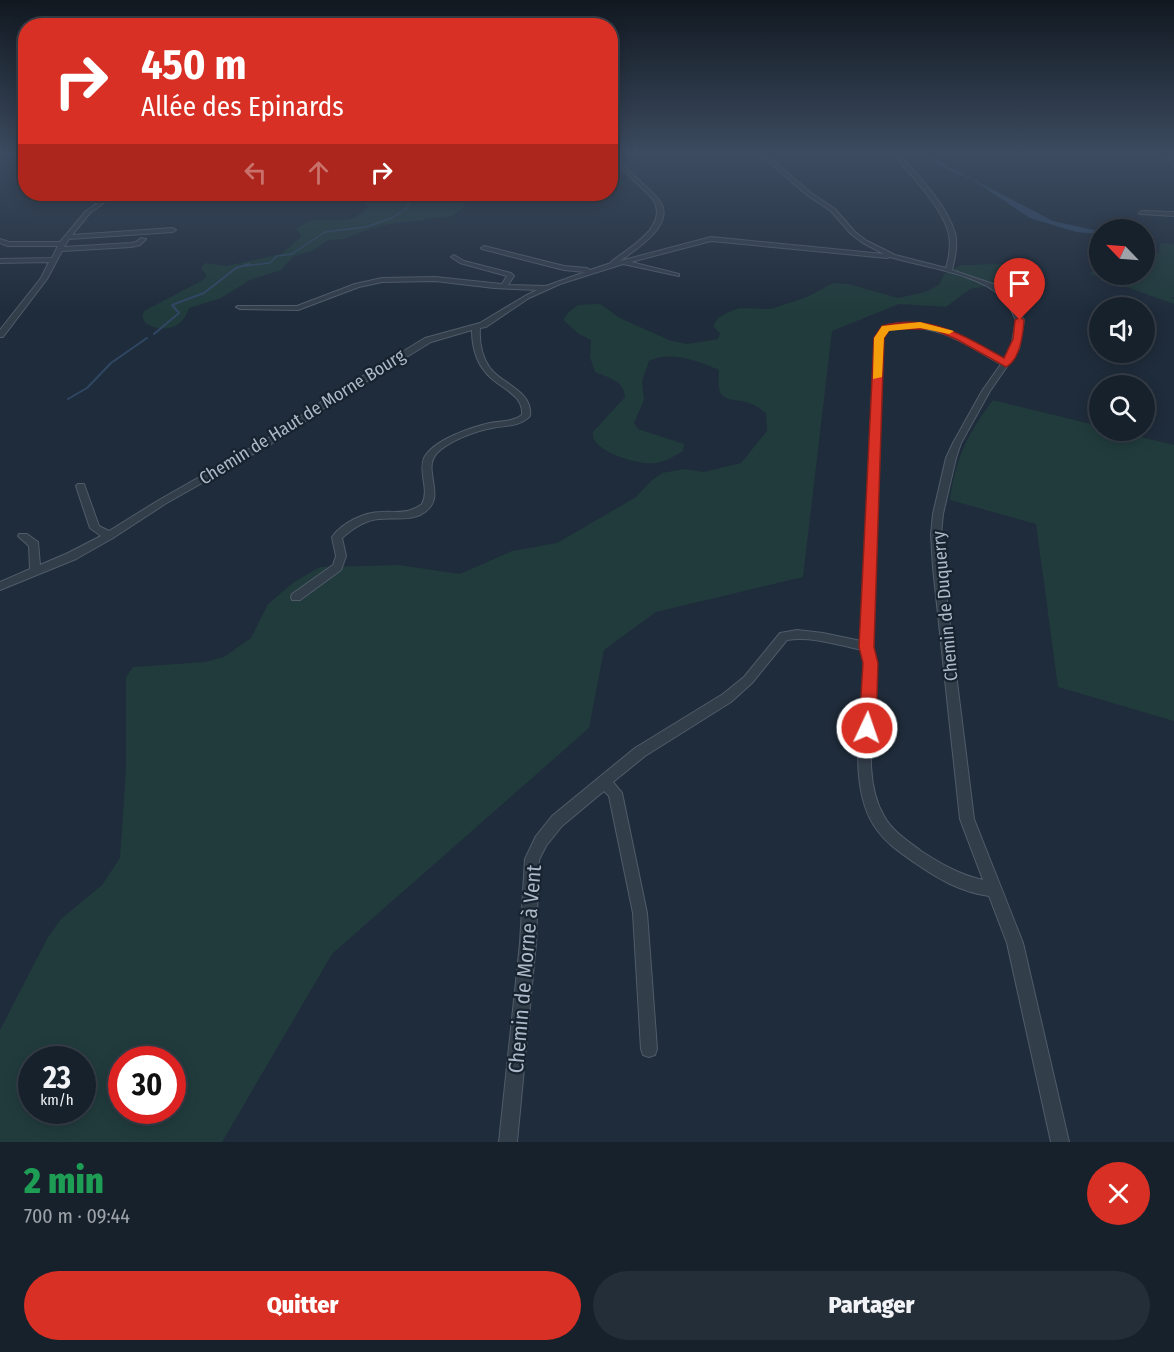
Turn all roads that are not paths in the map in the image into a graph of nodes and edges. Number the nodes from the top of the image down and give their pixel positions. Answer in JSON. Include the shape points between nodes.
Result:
{"nodes":[{"id":1,"x":97,"y":206,"type":"edge"},
{"id":2,"x":660,"y":206,"type":"edge"},
{"id":3,"x":827,"y":206,"type":"edge"},
{"id":4,"x":936,"y":206,"type":"edge"},
{"id":5,"x":1142,"y":213,"type":"dead end"},
{"id":6,"x":1174,"y":214,"type":"edge"},
{"id":7,"x":172,"y":230,"type":"dead end"},
{"id":8,"x":67,"y":237,"type":"junction"},
{"id":9,"x":143,"y":239,"type":"dead end"},
{"id":10,"x":0,"y":241,"type":"edge"},
{"id":11,"x":61,"y":246,"type":"junction"},
{"id":12,"x":484,"y":248,"type":"dead end"},
{"id":13,"x":893,"y":256,"type":"junction"},
{"id":14,"x":454,"y":257,"type":"dead end"},
{"id":15,"x":54,"y":260,"type":"junction"},
{"id":16,"x":0,"y":261,"type":"edge"},
{"id":17,"x":624,"y":262,"type":"junction"},
{"id":18,"x":611,"y":265,"type":"junction"},
{"id":19,"x":948,"y":271,"type":"junction"},
{"id":20,"x":590,"y":272,"type":"junction"},
{"id":21,"x":677,"y":275,"type":"dead end"},
{"id":22,"x":504,"y":286,"type":"junction"},
{"id":23,"x":546,"y":288,"type":"junction"},
{"id":24,"x":240,"y":307,"type":"dead end"},
{"id":25,"x":476,"y":327,"type":"junction"},
{"id":26,"x":0,"y":335,"type":"edge"},
{"id":27,"x":1006,"y":364,"type":"junction"},
{"id":28,"x":81,"y":486,"type":"dead end"},
{"id":29,"x":23,"y":536,"type":"dead end"},
{"id":30,"x":109,"y":536,"type":"junction"},
{"id":31,"x":36,"y":572,"type":"junction"},
{"id":32,"x":0,"y":586,"type":"edge"},
{"id":33,"x":296,"y":597,"type":"dead end"},
{"id":34,"x":867,"y":647,"type":"junction"},
{"id":35,"x":604,"y":782,"type":"junction"},
{"id":36,"x":994,"y":889,"type":"junction"},
{"id":37,"x":649,"y":1049,"type":"dead end"},
{"id":38,"x":508,"y":1142,"type":"edge"},
{"id":39,"x":1060,"y":1142,"type":"edge"}],
"edges":[{"from":1,"to":8,"type":"street"},
{"from":2,"to":18,"type":"street","via":[[654,230]]},
{"from":3,"to":13,"type":"street","name":"Chemin de Duquerry","via":[[853,233]]},
{"from":4,"to":19,"type":"street","via":[[951,231],[952,261]]},
{"from":5,"to":6,"type":"street"},
{"from":7,"to":8,"type":"street"},
{"from":8,"to":11,"type":"street"},
{"from":9,"to":11,"type":"street","via":[[131,245]]},
{"from":10,"to":11,"type":"street"},
{"from":11,"to":15,"type":"street"},
{"from":12,"to":20,"type":"street"},
{"from":13,"to":17,"type":"street","name":"Chemin de Haut de Morne Bourg","via":[[711,239]]},
{"from":13,"to":19,"type":"street","name":"Chemin de Duquerry"},
{"from":14,"to":22,"type":"street","via":[[509,274]]},
{"from":15,"to":16,"type":"street"},
{"from":15,"to":26,"type":"street","via":[[45,279]]},
{"from":17,"to":18,"type":"street","name":"Chemin de Haut de Morne Bourg"},
{"from":17,"to":21,"type":"street"},
{"from":18,"to":20,"type":"street","name":"Chemin de Haut de Morne Bourg"},
{"from":19,"to":27,"type":"street","name":"Chemin de Duquerry","via":[[991,285],[1014,308],[1020,328]]},
{"from":20,"to":23,"type":"street","name":"Chemin de Haut de Morne Bourg"},
{"from":22,"to":23,"type":"street"},
{"from":22,"to":24,"type":"street","via":[[435,279],[382,280],[357,285],[298,308]]},
{"from":23,"to":25,"type":"street","name":"Chemin de Haut de Morne Bourg"},
{"from":25,"to":30,"type":"street","name":"Chemin de Haut de Morne Bourg","via":[[428,340],[273,439]]},
{"from":25,"to":33,"type":"street","via":[[479,355],[492,375],[516,393],[526,406],[526,416],[515,424],[486,426],[434,451],[427,460],[426,471],[431,481],[426,506],[405,516],[374,515],[340,532],[337,537],[341,556],[337,567]]},
{"from":27,"to":34,"type":"street","via":[[941,328],[903,325],[886,328],[879,338]]},
{"from":27,"to":36,"type":"street","name":"Chemin de Duquerry","via":[[986,391],[951,458],[936,534],[963,792],[968,819]]},
{"from":28,"to":30,"type":"street","via":[[95,528]]},
{"from":29,"to":31,"type":"street","via":[[34,545]]},
{"from":30,"to":31,"type":"street","name":"Chemin de Haut de Morne Bourg"},
{"from":31,"to":32,"type":"street","name":"Chemin de Haut de Morne Bourg"},
{"from":34,"to":35,"type":"street","name":"Chemin de Morne à Vent","via":[[823,637],[784,636],[748,680],[727,698],[640,752]]},
{"from":34,"to":36,"type":"street","via":[[870,663],[866,771],[869,799],[880,823],[899,844],[948,878]]},
{"from":35,"to":37,"type":"street","via":[[615,793],[640,913]]},
{"from":35,"to":38,"type":"street","name":"Chemin de Morne à Vent","via":[[557,821],[532,859],[527,955]]},
{"from":36,"to":39,"type":"street","name":"Chemin de Duquerry","via":[[1017,950]]}]}
